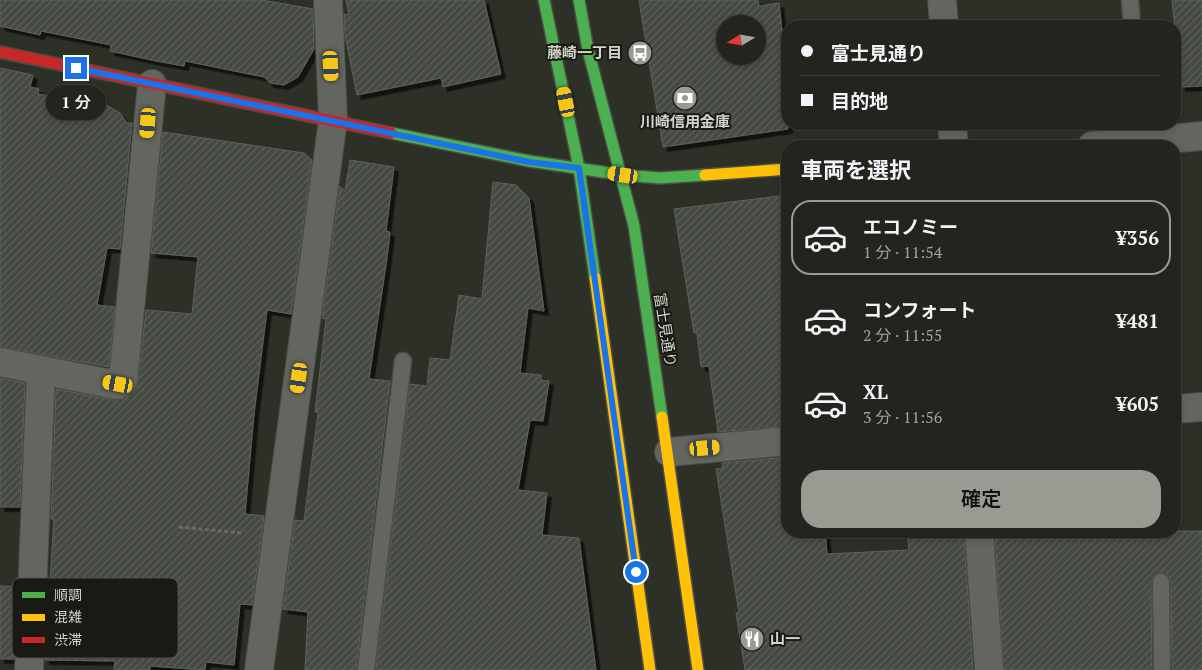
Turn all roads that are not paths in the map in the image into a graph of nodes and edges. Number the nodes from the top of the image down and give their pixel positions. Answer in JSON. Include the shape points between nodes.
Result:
{"nodes":[{"id":1,"x":328,"y":0,"type":"edge"},
{"id":2,"x":544,"y":0,"type":"edge"},
{"id":3,"x":579,"y":0,"type":"edge"},
{"id":4,"x":942,"y":0,"type":"edge"},
{"id":5,"x":1130,"y":0,"type":"edge"},
{"id":6,"x":944,"y":20,"type":"edge"},
{"id":7,"x":1132,"y":20,"type":"edge"},
{"id":8,"x":0,"y":52,"type":"edge"},
{"id":9,"x":152,"y":84,"type":"junction"},
{"id":10,"x":333,"y":120,"type":"junction"},
{"id":11,"x":1141,"y":133,"type":"edge"},
{"id":12,"x":1202,"y":136,"type":"edge"},
{"id":13,"x":1115,"y":140,"type":"edge"},
{"id":14,"x":579,"y":168,"type":"junction"},
{"id":15,"x":781,"y":169,"type":"edge"},
{"id":16,"x":623,"y":175,"type":"junction"},
{"id":17,"x":402,"y":361,"type":"dead end"},
{"id":18,"x":0,"y":362,"type":"edge"},
{"id":19,"x":42,"y":371,"type":"junction"},
{"id":20,"x":1202,"y":407,"type":"edge"},
{"id":21,"x":1181,"y":409,"type":"edge"},
{"id":22,"x":781,"y":442,"type":"edge"},
{"id":23,"x":669,"y":452,"type":"junction"},
{"id":24,"x":980,"y":538,"type":"edge"},
{"id":25,"x":33,"y":578,"type":"edge"},
{"id":26,"x":1161,"y":582,"type":"dead end"},
{"id":27,"x":259,"y":670,"type":"edge"},
{"id":28,"x":366,"y":670,"type":"edge"},
{"id":29,"x":650,"y":670,"type":"edge"},
{"id":30,"x":698,"y":670,"type":"edge"},
{"id":31,"x":989,"y":670,"type":"edge"},
{"id":32,"x":1162,"y":670,"type":"edge"}],
"edges":[{"from":1,"to":10,"type":"street"},
{"from":2,"to":14,"type":"main road"},
{"from":3,"to":16,"type":"main road","name":"富士見通り","via":[[588,50]]},
{"from":4,"to":6,"type":"street"},
{"from":5,"to":7,"type":"lane"},
{"from":8,"to":9,"type":"main road"},
{"from":9,"to":10,"type":"main road"},
{"from":9,"to":19,"type":"street","via":[[123,381],[118,384]]},
{"from":10,"to":14,"type":"main road","via":[[529,162]]},
{"from":10,"to":27,"type":"street"},
{"from":11,"to":12,"type":"street"},
{"from":11,"to":13,"type":"street"},
{"from":14,"to":16,"type":"main road"},
{"from":14,"to":29,"type":"main road"},
{"from":15,"to":16,"type":"main road","via":[[660,178]]},
{"from":16,"to":23,"type":"main road","name":"富士見通り"},
{"from":17,"to":28,"type":"lane"},
{"from":18,"to":19,"type":"street"},
{"from":19,"to":25,"type":"street"},
{"from":20,"to":21,"type":"street"},
{"from":22,"to":23,"type":"street"},
{"from":23,"to":30,"type":"main road","name":"富士見通り"},
{"from":24,"to":31,"type":"street"},
{"from":26,"to":32,"type":"lane"}]}
